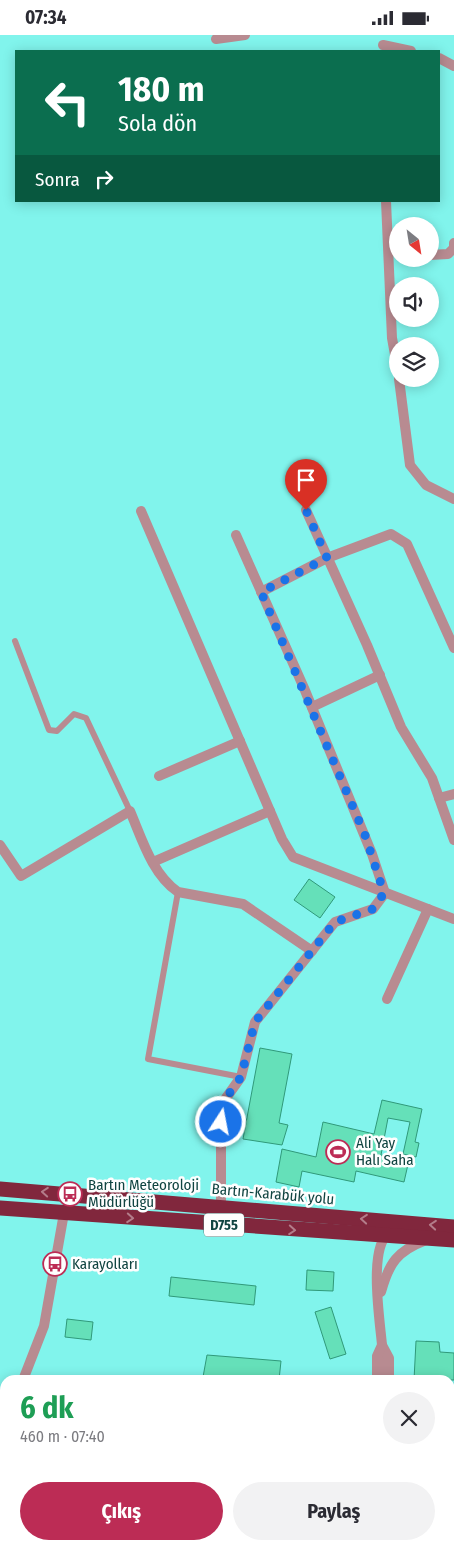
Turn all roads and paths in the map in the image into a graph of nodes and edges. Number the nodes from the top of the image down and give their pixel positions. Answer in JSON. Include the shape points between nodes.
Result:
{"nodes":[{"id":1,"x":245,"y":35,"type":"edge"},
{"id":2,"x":216,"y":39,"type":"dead end"},
{"id":3,"x":383,"y":44,"type":"edge"},
{"id":4,"x":406,"y":50,"type":"edge"},
{"id":5,"x":440,"y":58,"type":"edge"},
{"id":6,"x":454,"y":66,"type":"edge"},
{"id":7,"x":386,"y":202,"type":"edge"},
{"id":8,"x":389,"y":225,"type":"edge"},
{"id":9,"x":454,"y":243,"type":"edge"},
{"id":10,"x":439,"y":254,"type":"edge"},
{"id":11,"x":393,"y":267,"type":"edge"},
{"id":12,"x":392,"y":337,"type":"edge"},
{"id":13,"x":400,"y":387,"type":"edge"},
{"id":14,"x":454,"y":499,"type":"edge"},
{"id":15,"x":306,"y":510,"type":"dead end"},
{"id":16,"x":141,"y":511,"type":"dead end"},
{"id":17,"x":236,"y":535,"type":"dead end"},
{"id":18,"x":327,"y":558,"type":"junction"},
{"id":19,"x":261,"y":592,"type":"junction"},
{"id":20,"x":16,"y":641,"type":"dead end"},
{"id":21,"x":454,"y":648,"type":"edge"},
{"id":22,"x":380,"y":675,"type":"junction"},
{"id":23,"x":312,"y":707,"type":"junction"},
{"id":24,"x":240,"y":741,"type":"junction"},
{"id":25,"x":159,"y":775,"type":"dead end"},
{"id":26,"x":454,"y":794,"type":"edge"},
{"id":27,"x":439,"y":798,"type":"junction"},
{"id":28,"x":130,"y":811,"type":"junction"},
{"id":29,"x":270,"y":811,"type":"junction"},
{"id":30,"x":454,"y":840,"type":"edge"},
{"id":31,"x":0,"y":845,"type":"edge"},
{"id":32,"x":153,"y":862,"type":"junction"},
{"id":33,"x":178,"y":891,"type":"junction"},
{"id":34,"x":384,"y":893,"type":"junction"},
{"id":35,"x":428,"y":909,"type":"junction"},
{"id":36,"x":454,"y":919,"type":"edge"},
{"id":37,"x":312,"y":951,"type":"junction"},
{"id":38,"x":387,"y":999,"type":"dead end"},
{"id":39,"x":241,"y":1077,"type":"junction"},
{"id":40,"x":0,"y":1189,"type":"edge"},
{"id":41,"x":221,"y":1207,"type":"junction"},
{"id":42,"x":0,"y":1208,"type":"edge"},
{"id":43,"x":64,"y":1213,"type":"junction"},
{"id":44,"x":412,"y":1223,"type":"junction"},
{"id":45,"x":454,"y":1227,"type":"edge"},
{"id":46,"x":359,"y":1235,"type":"junction"},
{"id":47,"x":384,"y":1236,"type":"junction"},
{"id":48,"x":428,"y":1239,"type":"junction"},
{"id":49,"x":454,"y":1240,"type":"edge"},
{"id":50,"x":377,"y":1261,"type":"junction"},
{"id":51,"x":379,"y":1300,"type":"junction"},
{"id":52,"x":382,"y":1345,"type":"junction"},
{"id":53,"x":25,"y":1375,"type":"edge"},
{"id":54,"x":377,"y":1375,"type":"edge"},
{"id":55,"x":383,"y":1375,"type":"edge"},
{"id":56,"x":389,"y":1375,"type":"edge"}],
"edges":[{"from":1,"to":2,"type":"street"},
{"from":3,"to":4,"type":"street"},
{"from":5,"to":6,"type":"street"},
{"from":7,"to":8,"type":"street"},
{"from":9,"to":10,"type":"street","via":[[452,251]]},
{"from":11,"to":12,"type":"street"},
{"from":13,"to":14,"type":"street","via":[[410,465],[426,485]]},
{"from":15,"to":18,"type":"street"},
{"from":16,"to":24,"type":"street"},
{"from":17,"to":19,"type":"street"},
{"from":18,"to":19,"type":"street"},
{"from":18,"to":21,"type":"street","via":[[391,534],[407,544]]},
{"from":18,"to":22,"type":"street"},
{"from":19,"to":23,"type":"street"},
{"from":20,"to":28,"type":"lane","via":[[49,730],[57,731],[74,714],[86,718]]},
{"from":22,"to":23,"type":"street"},
{"from":22,"to":27,"type":"street","via":[[401,727],[432,778]]},
{"from":23,"to":34,"type":"street","via":[[372,854]]},
{"from":24,"to":25,"type":"street"},
{"from":24,"to":29,"type":"street"},
{"from":26,"to":27,"type":"street"},
{"from":27,"to":30,"type":"street"},
{"from":28,"to":31,"type":"street","via":[[22,876]]},
{"from":28,"to":32,"type":"street"},
{"from":29,"to":32,"type":"street"},
{"from":29,"to":34,"type":"street","via":[[293,857]]},
{"from":32,"to":33,"type":"street","via":[[164,880]]},
{"from":33,"to":37,"type":"street","via":[[243,904]]},
{"from":33,"to":39,"type":"lane","via":[[148,1059]]},
{"from":34,"to":35,"type":"street"},
{"from":34,"to":37,"type":"street","via":[[373,909],[335,922]]},
{"from":35,"to":36,"type":"street"},
{"from":35,"to":38,"type":"street"},
{"from":37,"to":39,"type":"street","via":[[255,1022]]},
{"from":39,"to":41,"type":"street","via":[[221,1105]]},
{"from":41,"to":40,"type":"highway","name":"Bartın-Karabük yolu","number":"D755","one_way":true},
{"from":44,"to":41,"type":"highway","name":"Bartın-Karabük yolu","number":"D755","one_way":true},
{"from":42,"to":43,"type":"highway","number":"D755"},
{"from":43,"to":46,"type":"highway","number":"D755","one_way":true},
{"from":43,"to":53,"type":"street","via":[[44,1326]]},
{"from":45,"to":44,"type":"highway","name":"Bartın-Karabük yolu","number":"D755","one_way":true},
{"from":44,"to":47,"type":"street"},
{"from":46,"to":47,"type":"highway","number":"D755"},
{"from":46,"to":50,"type":"street","via":[[370,1240]]},
{"from":47,"to":48,"type":"highway","number":"D755"},
{"from":47,"to":50,"type":"street"},
{"from":48,"to":49,"type":"highway","number":"D755"},
{"from":48,"to":51,"type":"street","via":[[394,1259]]},
{"from":50,"to":51,"type":"street"},
{"from":51,"to":52,"type":"street"},
{"from":52,"to":54,"type":"street"},
{"from":52,"to":55,"type":"lane"},
{"from":52,"to":56,"type":"street","via":[[390,1358]]}]}
